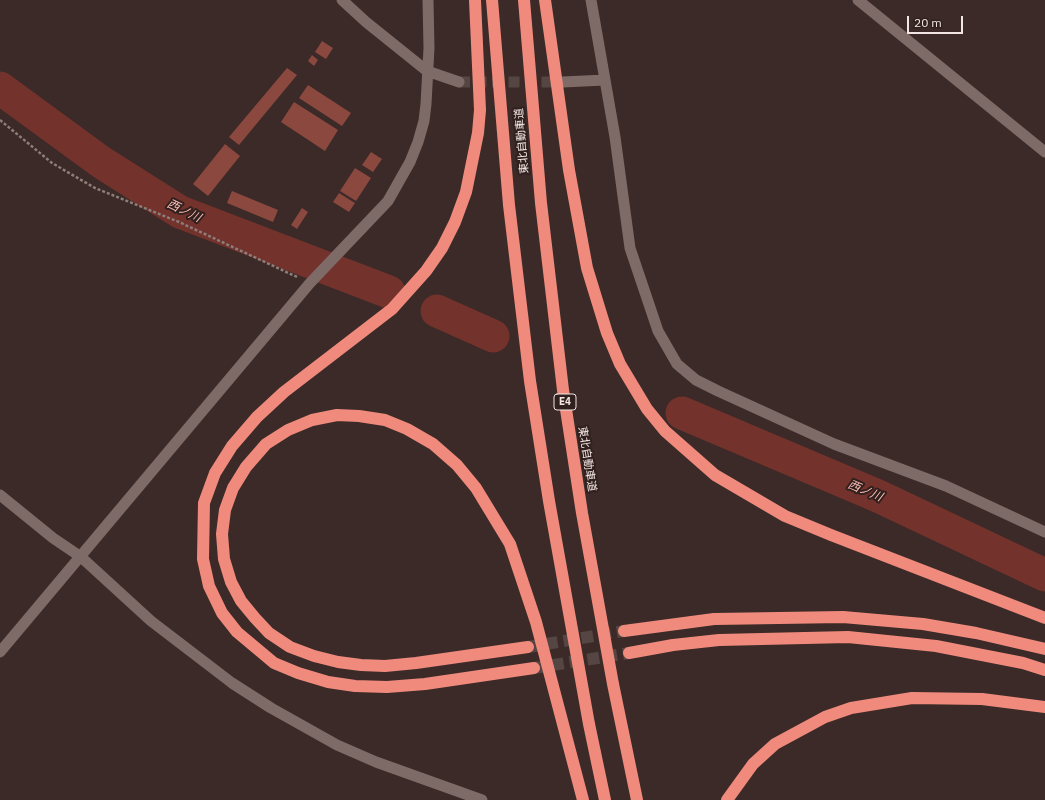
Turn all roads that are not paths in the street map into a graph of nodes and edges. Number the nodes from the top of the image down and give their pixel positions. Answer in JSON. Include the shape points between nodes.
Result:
{"nodes":[{"id":1,"x":342,"y":0,"type":"edge"},
{"id":2,"x":428,"y":0,"type":"edge"},
{"id":3,"x":475,"y":0,"type":"edge"},
{"id":4,"x":492,"y":0,"type":"edge"},
{"id":5,"x":524,"y":0,"type":"edge"},
{"id":6,"x":545,"y":0,"type":"edge"},
{"id":7,"x":591,"y":0,"type":"edge"},
{"id":8,"x":858,"y":0,"type":"edge"},
{"id":9,"x":427,"y":72,"type":"junction"},
{"id":10,"x":605,"y":80,"type":"junction"},
{"id":11,"x":459,"y":82,"type":"tunnel mouth"},
{"id":12,"x":563,"y":82,"type":"tunnel mouth"},
{"id":13,"x":1045,"y":152,"type":"edge"},
{"id":14,"x":0,"y":495,"type":"edge"},
{"id":15,"x":1045,"y":532,"type":"edge"},
{"id":16,"x":81,"y":557,"type":"junction"},
{"id":17,"x":1045,"y":618,"type":"edge"},
{"id":18,"x":624,"y":631,"type":"tunnel mouth"},
{"id":19,"x":528,"y":647,"type":"tunnel mouth"},
{"id":20,"x":1045,"y":649,"type":"edge"},
{"id":21,"x":0,"y":652,"type":"edge"},
{"id":22,"x":629,"y":653,"type":"tunnel mouth"},
{"id":23,"x":534,"y":668,"type":"tunnel mouth"},
{"id":24,"x":1045,"y":670,"type":"edge"},
{"id":25,"x":1045,"y":707,"type":"edge"},
{"id":26,"x":482,"y":800,"type":"edge"},
{"id":27,"x":583,"y":800,"type":"edge"},
{"id":28,"x":604,"y":800,"type":"edge"},
{"id":29,"x":637,"y":800,"type":"edge"},
{"id":30,"x":727,"y":800,"type":"edge"}],
"edges":[{"from":1,"to":9,"type":"street"},
{"from":2,"to":9,"type":"street"},
{"from":3,"to":23,"type":"highway","via":[[480,110],[478,133],[466,192],[455,222],[442,248],[426,271],[392,309],[284,392],[257,417],[232,446],[215,473],[204,503],[203,559],[210,586],[222,612],[237,632],[274,663],[298,673],[328,682],[387,687]]},
{"from":4,"to":28,"type":"highway","name":"東北自動車道","via":[[509,205],[530,381],[553,524]]},
{"from":5,"to":29,"type":"highway","name":"東北自動車道","number":"E4","via":[[541,203],[563,390],[582,513]]},
{"from":6,"to":17,"type":"highway","via":[[568,163],[587,268],[607,333],[620,364],[647,409],[665,431],[715,475],[785,516]]},
{"from":7,"to":10,"type":"street"},
{"from":8,"to":13,"type":"street"},
{"from":9,"to":11,"type":"street"},
{"from":9,"to":16,"type":"street","via":[[424,121],[418,142],[388,201],[310,283]]},
{"from":10,"to":12,"type":"street"},
{"from":10,"to":15,"type":"street","via":[[630,248],[658,331],[677,364],[696,380],[834,444],[946,486]]},
{"from":14,"to":16,"type":"street"},
{"from":16,"to":21,"type":"street"},
{"from":16,"to":26,"type":"street","via":[[151,621],[232,684],[271,708],[337,745],[376,762]]},
{"from":18,"to":20,"type":"highway","via":[[714,619],[843,617],[923,624]]},
{"from":19,"to":27,"type":"highway","via":[[385,666],[338,662],[290,647],[269,633],[241,601],[231,582],[224,559],[222,534],[225,510],[233,488],[246,467],[266,444],[288,430],[312,420],[336,415],[385,420],[407,429],[433,444],[457,465],[476,488],[510,544],[536,622]]},
{"from":22,"to":24,"type":"highway","via":[[719,640],[848,637],[936,646],[1009,660]]},
{"from":25,"to":30,"type":"highway","via":[[982,699],[927,698],[881,702],[851,708],[825,717],[775,744],[753,764]]}]}
